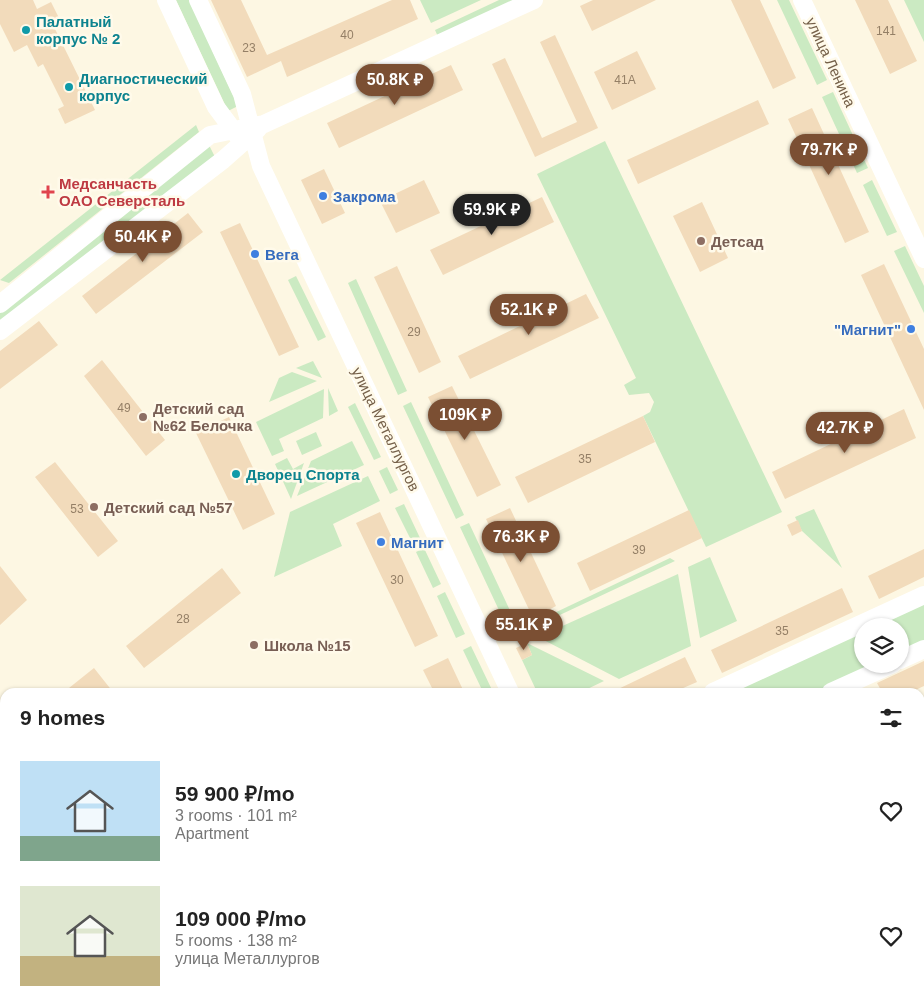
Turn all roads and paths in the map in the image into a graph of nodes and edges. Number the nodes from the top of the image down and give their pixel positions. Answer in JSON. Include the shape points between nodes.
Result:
{"nodes":[{"id":1,"x":166,"y":0,"type":"edge"},
{"id":2,"x":198,"y":0,"type":"edge"},
{"id":3,"x":534,"y":0,"type":"edge"},
{"id":4,"x":802,"y":0,"type":"edge"},
{"id":5,"x":248,"y":131,"type":"junction"},
{"id":6,"x":924,"y":259,"type":"edge"},
{"id":7,"x":0,"y":304,"type":"edge"},
{"id":8,"x":0,"y":331,"type":"edge"},
{"id":9,"x":924,"y":595,"type":"edge"},
{"id":10,"x":924,"y":649,"type":"edge"},
{"id":11,"x":909,"y":656,"type":"edge"},
{"id":12,"x":872,"y":673,"type":"edge"},
{"id":13,"x":508,"y":688,"type":"edge"},
{"id":14,"x":721,"y":688,"type":"edge"},
{"id":15,"x":839,"y":688,"type":"edge"}],
"edges":[{"from":1,"to":5,"type":"street","name":"улица Металлургов","via":[[216,106]]},
{"from":2,"to":5,"type":"street","name":"улица Металлургов","via":[[242,94]]},
{"from":3,"to":5,"type":"street"},
{"from":4,"to":6,"type":"street","name":"улица Ленина"},
{"from":5,"to":7,"type":"street","via":[[210,135]]},
{"from":5,"to":8,"type":"street"},
{"from":5,"to":13,"type":"street","name":"улица Металлургов","via":[[260,166]]},
{"from":9,"to":14,"type":"street"},
{"from":10,"to":11,"type":"street"},
{"from":12,"to":15,"type":"street"}]}
